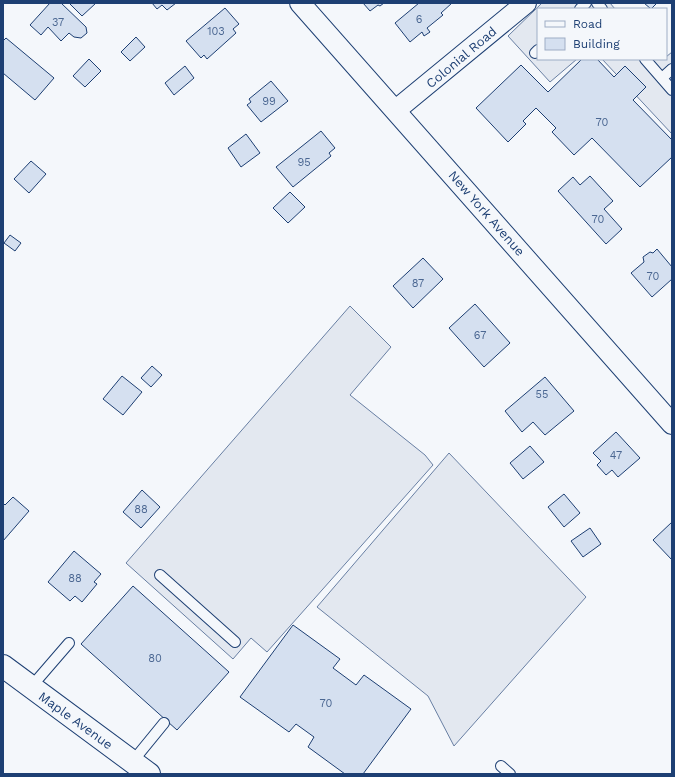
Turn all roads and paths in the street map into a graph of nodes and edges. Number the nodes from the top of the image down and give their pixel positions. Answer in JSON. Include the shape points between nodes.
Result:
{"nodes":[{"id":1,"x":300,"y":3,"type":"edge"},
{"id":2,"x":526,"y":3,"type":"edge"},
{"id":3,"x":646,"y":60,"type":"edge"},
{"id":4,"x":672,"y":69,"type":"edge"},
{"id":5,"x":662,"y":78,"type":"junction"},
{"id":6,"x":672,"y":90,"type":"edge"},
{"id":7,"x":396,"y":110,"type":"junction"},
{"id":8,"x":672,"y":424,"type":"edge"},
{"id":9,"x":160,"y":575,"type":"dead end"},
{"id":10,"x":235,"y":642,"type":"dead end"},
{"id":11,"x":69,"y":643,"type":"dead end"},
{"id":12,"x":3,"y":666,"type":"edge"},
{"id":13,"x":31,"y":687,"type":"junction"},
{"id":14,"x":164,"y":723,"type":"dead end"},
{"id":15,"x":501,"y":766,"type":"dead end"},
{"id":16,"x":141,"y":768,"type":"edge"},
{"id":17,"x":510,"y":774,"type":"edge"}],
"edges":[{"from":1,"to":7,"type":"street","name":"New York Avenue"},
{"from":2,"to":7,"type":"street","name":"Colonial Road"},
{"from":3,"to":5,"type":"lane"},
{"from":4,"to":5,"type":"lane"},
{"from":5,"to":6,"type":"lane"},
{"from":7,"to":8,"type":"street","name":"New York Avenue"},
{"from":9,"to":10,"type":"lane"},
{"from":11,"to":13,"type":"lane"},
{"from":12,"to":13,"type":"main road","name":"Maple Avenue"},
{"from":13,"to":16,"type":"main road","name":"Maple Avenue"},
{"from":14,"to":16,"type":"lane"},
{"from":15,"to":17,"type":"lane"}]}
